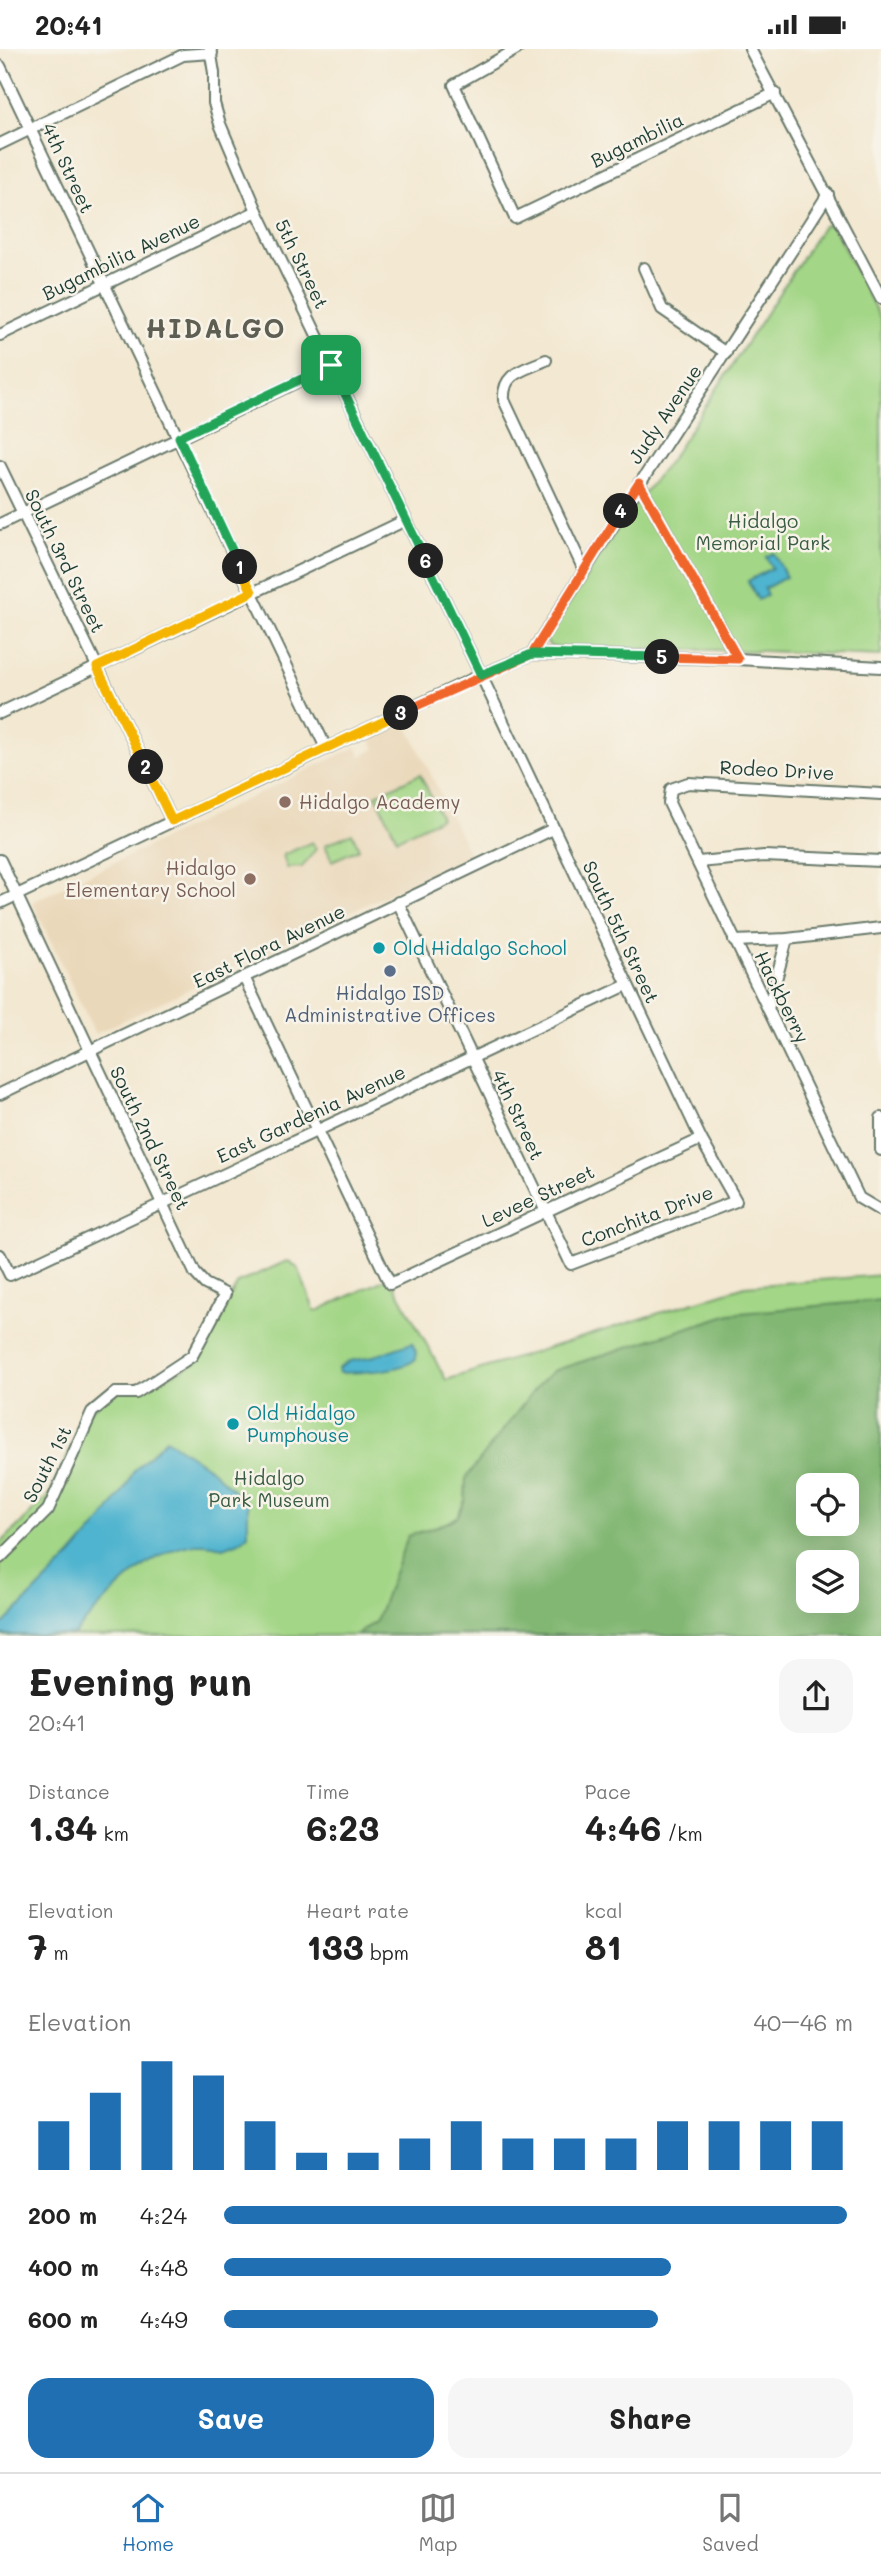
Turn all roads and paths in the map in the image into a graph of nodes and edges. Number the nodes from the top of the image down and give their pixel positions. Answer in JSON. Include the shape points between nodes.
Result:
{"nodes":[{"id":1,"x":517,"y":49,"type":"edge"},
{"id":2,"x":750,"y":49,"type":"edge"},
{"id":3,"x":211,"y":51,"type":"edge"},
{"id":4,"x":0,"y":66,"type":"edge"},
{"id":5,"x":775,"y":93,"type":"junction"},
{"id":6,"x":30,"y":130,"type":"junction"},
{"id":7,"x":0,"y":144,"type":"edge"},
{"id":8,"x":828,"y":194,"type":"junction"},
{"id":9,"x":257,"y":211,"type":"junction"},
{"id":10,"x":643,"y":268,"type":"dead end"},
{"id":11,"x":104,"y":285,"type":"junction"},
{"id":12,"x":881,"y":298,"type":"edge"},
{"id":13,"x":0,"y":335,"type":"edge"},
{"id":14,"x":726,"y":353,"type":"junction"},
{"id":15,"x":546,"y":360,"type":"dead end"},
{"id":16,"x":331,"y":365,"type":"junction"},
{"id":17,"x":179,"y":437,"type":"junction"},
{"id":18,"x":0,"y":466,"type":"edge"},
{"id":19,"x":639,"y":483,"type":"junction"},
{"id":20,"x":22,"y":513,"type":"junction"},
{"id":21,"x":406,"y":520,"type":"junction"},
{"id":22,"x":0,"y":524,"type":"edge"},
{"id":23,"x":584,"y":570,"type":"junction"},
{"id":24,"x":252,"y":592,"type":"junction"},
{"id":25,"x":532,"y":654,"type":"junction"},
{"id":26,"x":738,"y":659,"type":"junction"},
{"id":27,"x":97,"y":667,"type":"junction"},
{"id":28,"x":881,"y":667,"type":"edge"},
{"id":29,"x":481,"y":675,"type":"junction"},
{"id":30,"x":0,"y":713,"type":"edge"},
{"id":31,"x":326,"y":748,"type":"junction"},
{"id":32,"x":671,"y":789,"type":"joint"},
{"id":33,"x":881,"y":794,"type":"edge"},
{"id":34,"x":172,"y":821,"type":"junction"},
{"id":35,"x":554,"y":829,"type":"junction"},
{"id":36,"x":0,"y":860,"type":"edge"},
{"id":37,"x":881,"y":861,"type":"edge"},
{"id":38,"x":698,"y":862,"type":"junction"},
{"id":39,"x":17,"y":895,"type":"junction"},
{"id":40,"x":398,"y":902,"type":"junction"},
{"id":41,"x":0,"y":903,"type":"edge"},
{"id":42,"x":881,"y":928,"type":"edge"},
{"id":43,"x":787,"y":939,"type":"junction"},
{"id":44,"x":734,"y":941,"type":"junction"},
{"id":45,"x":244,"y":977,"type":"junction"},
{"id":46,"x":627,"y":985,"type":"junction"},
{"id":47,"x":768,"y":1009,"type":"junction"},
{"id":48,"x":88,"y":1051,"type":"junction"},
{"id":49,"x":471,"y":1058,"type":"junction"},
{"id":50,"x":0,"y":1094,"type":"edge"},
{"id":51,"x":881,"y":1118,"type":"edge"},
{"id":52,"x":317,"y":1131,"type":"junction"},
{"id":53,"x":701,"y":1139,"type":"junction"},
{"id":54,"x":881,"y":1150,"type":"edge"},
{"id":55,"x":736,"y":1201,"type":"joint"},
{"id":56,"x":162,"y":1204,"type":"junction"},
{"id":57,"x":881,"y":1211,"type":"edge"},
{"id":58,"x":545,"y":1212,"type":"junction"},
{"id":59,"x":0,"y":1255,"type":"edge"},
{"id":60,"x":570,"y":1264,"type":"joint"},
{"id":61,"x":92,"y":1412,"type":"joint"},
{"id":62,"x":0,"y":1559,"type":"edge"}],
"edges":[{"from":1,"to":5,"type":"street","name":"Bugambilia","via":[[454,85],[515,218]]},
{"from":2,"to":5,"type":"street"},
{"from":3,"to":6,"type":"street","via":[[183,55]]},
{"from":3,"to":9,"type":"street","name":"5th Street","via":[[220,124]]},
{"from":4,"to":6,"type":"street","name":"4th Street"},
{"from":5,"to":8,"type":"street"},
{"from":6,"to":7,"type":"street"},
{"from":6,"to":11,"type":"street","name":"4th Street"},
{"from":8,"to":12,"type":"street"},
{"from":8,"to":14,"type":"street","name":"Judy Avenue"},
{"from":9,"to":11,"type":"street","name":"Bugambilia Avenue"},
{"from":9,"to":16,"type":"street","name":"5th Street"},
{"from":10,"to":14,"type":"street","via":[[663,309]]},
{"from":11,"to":13,"type":"street","name":"Bugambilia Avenue"},
{"from":11,"to":17,"type":"street","name":"4th Street"},
{"from":14,"to":19,"type":"street","name":"Judy Avenue"},
{"from":15,"to":23,"type":"street","via":[[509,377],[504,400]]},
{"from":16,"to":17,"type":"street"},
{"from":16,"to":21,"type":"street","name":"5th Street"},
{"from":17,"to":20,"type":"street"},
{"from":17,"to":24,"type":"street","name":"4th Street"},
{"from":18,"to":20,"type":"street","name":"South 3rd Street"},
{"from":19,"to":23,"type":"street","name":"Judy Avenue"},
{"from":19,"to":26,"type":"street"},
{"from":20,"to":22,"type":"street"},
{"from":20,"to":27,"type":"street","name":"South 3rd Street"},
{"from":21,"to":24,"type":"street"},
{"from":21,"to":29,"type":"street","name":"5th Street"},
{"from":23,"to":25,"type":"street","name":"Judy Avenue"},
{"from":24,"to":27,"type":"street"},
{"from":24,"to":31,"type":"street"},
{"from":25,"to":26,"type":"street"},
{"from":25,"to":29,"type":"street"},
{"from":26,"to":28,"type":"street"},
{"from":27,"to":30,"type":"street"},
{"from":27,"to":34,"type":"street","name":"South 3rd Street"},
{"from":29,"to":31,"type":"street"},
{"from":29,"to":35,"type":"street","name":"South 5th Street"},
{"from":31,"to":34,"type":"street"},
{"from":32,"to":33,"type":"street","name":"Rodeo Drive","via":[[688,783]]},
{"from":32,"to":38,"type":"street","name":"Hackberry","via":[[669,803]]},
{"from":34,"to":39,"type":"street"},
{"from":35,"to":40,"type":"street","name":"East Flora Avenue"},
{"from":35,"to":46,"type":"street","name":"South 5th Street"},
{"from":36,"to":39,"type":"street","name":"South 2nd Street"},
{"from":37,"to":38,"type":"street","via":[[764,856]]},
{"from":38,"to":44,"type":"street","name":"Hackberry"},
{"from":39,"to":41,"type":"street"},
{"from":39,"to":48,"type":"street","name":"South 2nd Street"},
{"from":40,"to":45,"type":"street","name":"East Flora Avenue"},
{"from":40,"to":49,"type":"street","name":"4th Street"},
{"from":42,"to":43,"type":"street"},
{"from":43,"to":44,"type":"street"},
{"from":43,"to":47,"type":"street"},
{"from":44,"to":47,"type":"street","name":"Hackberry"},
{"from":45,"to":48,"type":"street","name":"East Flora Avenue"},
{"from":45,"to":52,"type":"street"},
{"from":46,"to":49,"type":"street","name":"East Gardenia Avenue"},
{"from":46,"to":53,"type":"street","name":"South 5th Street"},
{"from":47,"to":57,"type":"street","name":"Hackberry","via":[[859,1198]]},
{"from":48,"to":50,"type":"street","name":"East Flora Avenue"},
{"from":48,"to":56,"type":"street","name":"South 2nd Street"},
{"from":49,"to":52,"type":"street","name":"East Gardenia Avenue"},
{"from":49,"to":58,"type":"street","name":"4th Street"},
{"from":51,"to":54,"type":"street"},
{"from":52,"to":56,"type":"street","name":"East Gardenia Avenue"},
{"from":52,"to":58,"type":"street","name":"Levee Street","via":[[390,1284]]},
{"from":53,"to":55,"type":"street","name":"South 5th Street"},
{"from":53,"to":58,"type":"street","name":"Levee Street"},
{"from":55,"to":60,"type":"street","name":"Conchita Drive"},
{"from":56,"to":59,"type":"street","name":"East Gardenia Avenue","via":[[10,1275]]},
{"from":56,"to":61,"type":"street","name":"South 2nd Street","via":[[199,1278],[225,1294],[192,1356],[136,1393],[115,1394]]},
{"from":58,"to":60,"type":"street","name":"4th Street"},
{"from":61,"to":62,"type":"street","name":"South 1st","via":[[48,1510]]}]}
